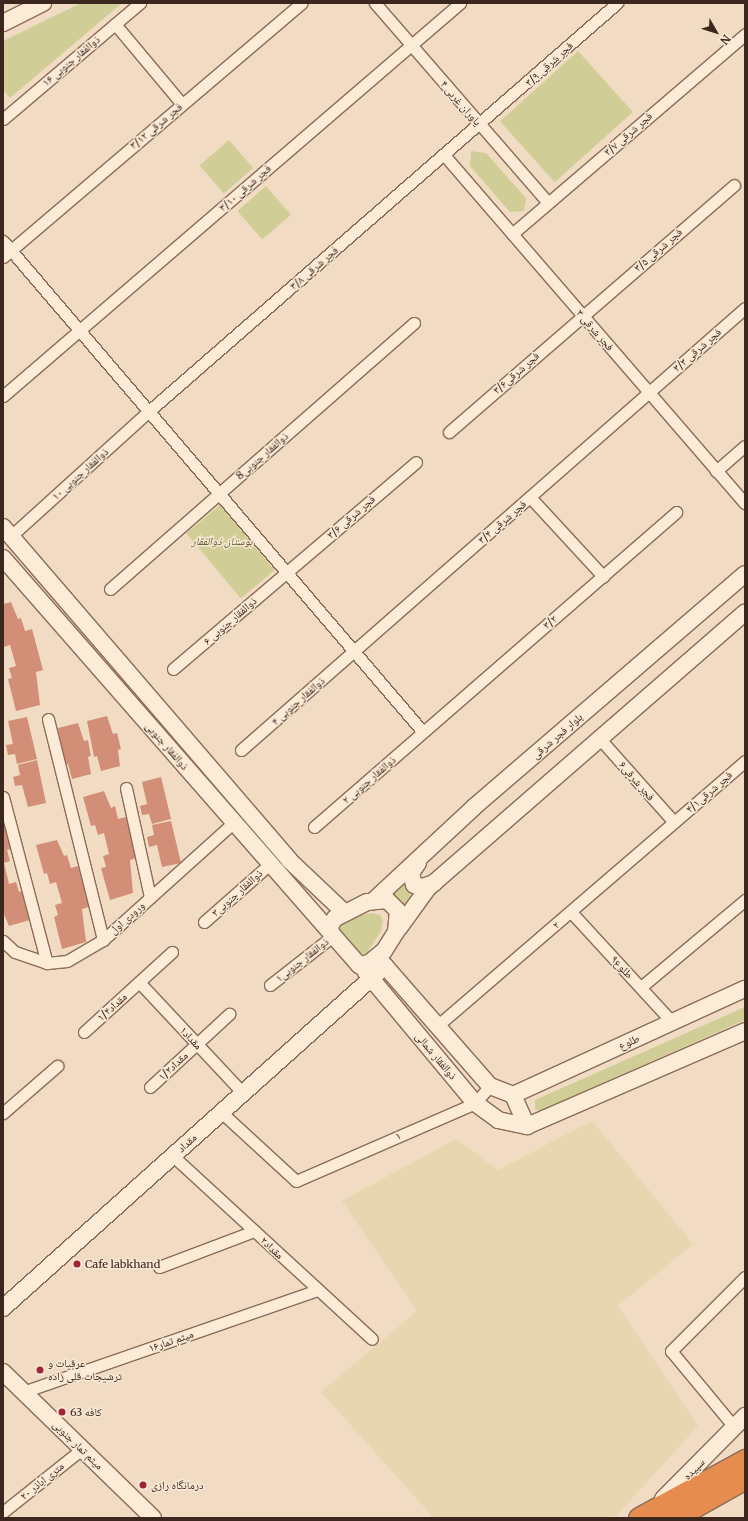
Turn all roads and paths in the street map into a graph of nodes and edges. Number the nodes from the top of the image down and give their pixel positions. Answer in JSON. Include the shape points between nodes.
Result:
{"nodes":[{"id":1,"x":43,"y":3,"type":"edge"},
{"id":2,"x":140,"y":3,"type":"edge"},
{"id":3,"x":300,"y":3,"type":"edge"},
{"id":4,"x":375,"y":3,"type":"edge"},
{"id":5,"x":460,"y":3,"type":"edge"},
{"id":6,"x":618,"y":3,"type":"edge"},
{"id":7,"x":3,"y":23,"type":"edge"},
{"id":8,"x":114,"y":24,"type":"junction"},
{"id":9,"x":745,"y":34,"type":"edge"},
{"id":10,"x":411,"y":45,"type":"junction"},
{"id":11,"x":182,"y":104,"type":"junction"},
{"id":12,"x":3,"y":119,"type":"edge"},
{"id":13,"x":480,"y":125,"type":"junction"},
{"id":14,"x":445,"y":156,"type":"junction"},
{"id":15,"x":734,"y":185,"type":"dead end"},
{"id":16,"x":548,"y":203,"type":"junction"},
{"id":17,"x":512,"y":234,"type":"junction"},
{"id":18,"x":3,"y":241,"type":"edge"},
{"id":19,"x":7,"y":253,"type":"edge"},
{"id":20,"x":745,"y":308,"type":"edge"},
{"id":21,"x":582,"y":315,"type":"junction"},
{"id":22,"x":414,"y":323,"type":"dead end"},
{"id":23,"x":79,"y":330,"type":"junction"},
{"id":24,"x":649,"y":393,"type":"junction"},
{"id":25,"x":3,"y":396,"type":"edge"},
{"id":26,"x":148,"y":411,"type":"junction"},
{"id":27,"x":449,"y":432,"type":"dead end"},
{"id":28,"x":745,"y":446,"type":"edge"},
{"id":29,"x":416,"y":462,"type":"dead end"},
{"id":30,"x":716,"y":471,"type":"junction"},
{"id":31,"x":219,"y":494,"type":"junction"},
{"id":32,"x":530,"y":497,"type":"junction"},
{"id":33,"x":745,"y":504,"type":"edge"},
{"id":34,"x":676,"y":512,"type":"dead end"},
{"id":35,"x":7,"y":532,"type":"edge"},
{"id":36,"x":3,"y":558,"type":"edge"},
{"id":37,"x":286,"y":572,"type":"junction"},
{"id":38,"x":745,"y":574,"type":"edge"},
{"id":39,"x":603,"y":576,"type":"junction"},
{"id":40,"x":110,"y":589,"type":"dead end"},
{"id":41,"x":745,"y":612,"type":"edge"},
{"id":42,"x":100,"y":642,"type":"junction"},
{"id":43,"x":354,"y":652,"type":"junction"},
{"id":44,"x":86,"y":654,"type":"junction"},
{"id":45,"x":173,"y":669,"type":"dead end"},
{"id":46,"x":48,"y":719,"type":"dead end"},
{"id":47,"x":423,"y":732,"type":"junction"},
{"id":48,"x":600,"y":739,"type":"junction"},
{"id":49,"x":242,"y":750,"type":"dead end"},
{"id":50,"x":745,"y":761,"type":"edge"},
{"id":51,"x":126,"y":788,"type":"dead end"},
{"id":52,"x":3,"y":797,"type":"edge"},
{"id":53,"x":234,"y":822,"type":"junction"},
{"id":54,"x":674,"y":822,"type":"junction"},
{"id":55,"x":314,"y":827,"type":"dead end"},
{"id":56,"x":421,"y":858,"type":"junction"},
{"id":57,"x":271,"y":864,"type":"junction"},
{"id":58,"x":434,"y":883,"type":"junction"},
{"id":59,"x":150,"y":897,"type":"junction"},
{"id":60,"x":745,"y":900,"type":"edge"},
{"id":61,"x":373,"y":901,"type":"junction"},
{"id":62,"x":344,"y":912,"type":"junction"},
{"id":63,"x":571,"y":912,"type":"junction"},
{"id":64,"x":204,"y":922,"type":"dead end"},
{"id":65,"x":396,"y":932,"type":"junction"},
{"id":66,"x":332,"y":934,"type":"junction"},
{"id":67,"x":103,"y":940,"type":"junction"},
{"id":68,"x":3,"y":941,"type":"edge"},
{"id":69,"x":172,"y":952,"type":"dead end"},
{"id":70,"x":381,"y":961,"type":"junction"},
{"id":71,"x":47,"y":963,"type":"junction"},
{"id":72,"x":359,"y":965,"type":"junction"},
{"id":73,"x":371,"y":978,"type":"junction"},
{"id":74,"x":139,"y":982,"type":"junction"},
{"id":75,"x":270,"y":986,"type":"dead end"},
{"id":76,"x":641,"y":987,"type":"junction"},
{"id":77,"x":745,"y":989,"type":"edge"},
{"id":78,"x":229,"y":1014,"type":"dead end"},
{"id":79,"x":672,"y":1022,"type":"junction"},
{"id":80,"x":437,"y":1026,"type":"junction"},
{"id":81,"x":745,"y":1031,"type":"edge"},
{"id":82,"x":84,"y":1032,"type":"dead end"},
{"id":83,"x":197,"y":1044,"type":"junction"},
{"id":84,"x":57,"y":1066,"type":"dead end"},
{"id":85,"x":490,"y":1086,"type":"junction"},
{"id":86,"x":150,"y":1087,"type":"dead end"},
{"id":87,"x":243,"y":1093,"type":"junction"},
{"id":88,"x":513,"y":1094,"type":"junction"},
{"id":89,"x":475,"y":1103,"type":"junction"},
{"id":90,"x":221,"y":1112,"type":"junction"},
{"id":91,"x":3,"y":1113,"type":"edge"},
{"id":92,"x":527,"y":1126,"type":"junction"},
{"id":93,"x":173,"y":1156,"type":"junction"},
{"id":94,"x":254,"y":1231,"type":"junction"},
{"id":95,"x":159,"y":1267,"type":"dead end"},
{"id":96,"x":745,"y":1277,"type":"edge"},
{"id":97,"x":318,"y":1290,"type":"junction"},
{"id":98,"x":3,"y":1308,"type":"edge"},
{"id":99,"x":372,"y":1339,"type":"dead end"},
{"id":100,"x":3,"y":1372,"type":"edge"},
{"id":101,"x":23,"y":1392,"type":"junction"},
{"id":102,"x":740,"y":1422,"type":"edge"},
{"id":103,"x":82,"y":1449,"type":"junction"},
{"id":104,"x":745,"y":1460,"type":"edge"},
{"id":105,"x":745,"y":1478,"type":"edge"},
{"id":106,"x":3,"y":1512,"type":"edge"},
{"id":107,"x":153,"y":1518,"type":"edge"},
{"id":108,"x":639,"y":1518,"type":"edge"},
{"id":109,"x":674,"y":1518,"type":"edge"}],
"edges":[{"from":1,"to":7,"type":"main road"},
{"from":2,"to":8,"type":"street","name":"۱۶ ذوالفقار جنوبی"},
{"from":3,"to":11,"type":"street","name":"۳/۱۲ فجر شرقی"},
{"from":4,"to":10,"type":"street","name":"۴ یاوران غربی"},
{"from":5,"to":10,"type":"street","name":"۳/۱۰ فجر شرقی"},
{"from":6,"to":13,"type":"street","name":"۳/۹ فجر شرقی"},
{"from":8,"to":11,"type":"street"},
{"from":8,"to":12,"type":"street","name":"۱۶ ذوالفقار جنوبی"},
{"from":9,"to":16,"type":"street","name":"۳/۷ فجر شرقی"},
{"from":10,"to":13,"type":"street","name":"۴ یاوران غربی"},
{"from":10,"to":23,"type":"street","name":"۳/۱۰ فجر شرقی"},
{"from":11,"to":19,"type":"street","name":"۳/۱۲ فجر شرقی"},
{"from":13,"to":14,"type":"street","name":"۳/۸ فجر شرقی"},
{"from":13,"to":16,"type":"street","name":"۴ یاوران غربی"},
{"from":14,"to":17,"type":"street","name":"۳ فجر شرقی"},
{"from":14,"to":26,"type":"street","name":"۳/۸ فجر شرقی"},
{"from":15,"to":21,"type":"street","name":"۳/۵ فجر شرقی"},
{"from":16,"to":17,"type":"street","name":"۳/۷ فجر شرقی"},
{"from":17,"to":21,"type":"street","name":"۳ فجر شرقی"},
{"from":18,"to":19,"type":"street"},
{"from":19,"to":23,"type":"street"},
{"from":20,"to":24,"type":"street","name":"۳/۳ فجر شرقی"},
{"from":21,"to":24,"type":"street","name":"۳ فجر شرقی"},
{"from":21,"to":27,"type":"street","name":"فجر شرقی۳/۶"},
{"from":22,"to":31,"type":"street","name":"8ذوالفقار جنوبی"},
{"from":23,"to":25,"type":"street","name":"۳/۱۰ فجر شرقی"},
{"from":23,"to":26,"type":"street"},
{"from":24,"to":30,"type":"street","name":"۳ فجر شرقی"},
{"from":24,"to":32,"type":"street","name":"۳/۴ فجر شرقی"},
{"from":26,"to":31,"type":"street"},
{"from":26,"to":35,"type":"street","name":"۱۰ ذوالفقار جنوبی"},
{"from":28,"to":30,"type":"street"},
{"from":29,"to":37,"type":"street","name":"۳/۶ فجر شرقی"},
{"from":30,"to":33,"type":"street","name":"۳ فجر شرقی"},
{"from":31,"to":37,"type":"street"},
{"from":31,"to":40,"type":"street","name":"8ذوالفقار جنوبی"},
{"from":32,"to":39,"type":"street"},
{"from":32,"to":43,"type":"street","name":"۳/۴ فجر شرقی"},
{"from":34,"to":39,"type":"street","name":"۳/۲"},
{"from":35,"to":42,"type":"main road","name":"ذوالفقار جنوبی"},
{"from":36,"to":44,"type":"main road","name":"ذوالفقار جنوبی"},
{"from":37,"to":43,"type":"street"},
{"from":37,"to":45,"type":"street","name":"۶ ذوالفقار جنوبی"},
{"from":38,"to":56,"type":"main road","name":"بلوار فجر شرقی","via":[[474,808]]},
{"from":39,"to":47,"type":"street","name":"۳/۲"},
{"from":41,"to":48,"type":"main road"},
{"from":42,"to":44,"type":"main road"},
{"from":42,"to":62,"type":"main road","name":"ذوالفقار جنوبی","via":[[276,846],[317,890]]},
{"from":43,"to":47,"type":"street"},
{"from":43,"to":49,"type":"street","name":"۴ ذوالفقار جنوبی"},
{"from":44,"to":53,"type":"main road","name":"ذوالفقار جنوبی"},
{"from":46,"to":67,"type":"street"},
{"from":47,"to":55,"type":"street","name":"۲ ذوالفقار جنوبی"},
{"from":48,"to":54,"type":"street","name":"فجر شرقی۶"},
{"from":48,"to":58,"type":"main road"},
{"from":50,"to":54,"type":"street","name":"فجر شرقی۴/۱"},
{"from":51,"to":59,"type":"street"},
{"from":52,"to":71,"type":"street"},
{"from":53,"to":57,"type":"main road","name":"ذوالفقار جنوبی"},
{"from":53,"to":59,"type":"street","name":"ورودی اول"},
{"from":54,"to":63,"type":"street","name":"۲"},
{"from":56,"to":58,"type":"main road","via":[[411,873],[410,880],[422,887]]},
{"from":56,"to":61,"type":"main road","name":"بلوار فجر شرقی"},
{"from":57,"to":64,"type":"street","name":"ذوالفقار جنوبی۳"},
{"from":57,"to":66,"type":"main road","name":"ذوالفقار جنوبی"},
{"from":58,"to":65,"type":"main road","via":[[408,912]]},
{"from":59,"to":67,"type":"street","name":"ورودی اول"},
{"from":60,"to":76,"type":"street"},
{"from":61,"to":62,"type":"main road"},
{"from":61,"to":65,"type":"main road","via":[[387,900],[394,905],[399,920]]},
{"from":62,"to":66,"type":"main road","via":[[335,918],[330,926]]},
{"from":63,"to":76,"type":"street","name":"طلوع۹"},
{"from":63,"to":80,"type":"street","name":"۲"},
{"from":65,"to":70,"type":"main road"},
{"from":66,"to":72,"type":"main road"},
{"from":66,"to":75,"type":"street","name":"ذوالفقار جنوبی۱"},
{"from":67,"to":71,"type":"street","name":"ورودی اول","via":[[67,960]]},
{"from":68,"to":71,"type":"street","name":"ورودی اول","via":[[14,952]]},
{"from":69,"to":74,"type":"street","name":"مقداد۱/۴"},
{"from":70,"to":72,"type":"main road"},
{"from":70,"to":73,"type":"main road","name":"مقداد"},
{"from":70,"to":80,"type":"main road","name":"ذوالفقار شمالی"},
{"from":72,"to":73,"type":"main road","name":"ذوالفقار شمالی"},
{"from":73,"to":87,"type":"main road","name":"مقداد"},
{"from":73,"to":89,"type":"main road","name":"ذوالفقار شمالی"},
{"from":74,"to":82,"type":"street","name":"مقداد۱/۴"},
{"from":74,"to":83,"type":"street","name":"مقداد۱"},
{"from":76,"to":79,"type":"street","name":"طلوع۹"},
{"from":77,"to":79,"type":"main road","name":"طلوع"},
{"from":78,"to":83,"type":"street","name":"مقداد۱/۲"},
{"from":79,"to":88,"type":"main road","name":"طلوع"},
{"from":80,"to":85,"type":"main road","name":"ذوالفقار شمالی"},
{"from":81,"to":92,"type":"main road"},
{"from":83,"to":86,"type":"street","name":"مقداد۱/۲"},
{"from":83,"to":87,"type":"street","name":"مقداد۱"},
{"from":84,"to":91,"type":"street"},
{"from":85,"to":88,"type":"main road","name":"ذوالفقار شمالی"},
{"from":85,"to":89,"type":"street","name":"۱"},
{"from":87,"to":90,"type":"main road","name":"مقداد"},
{"from":88,"to":92,"type":"main road"},
{"from":89,"to":90,"type":"street","name":"۱","via":[[300,1178],[290,1179]]},
{"from":89,"to":92,"type":"main road","name":"ذوالفقار شمالی","via":[[498,1120]]},
{"from":90,"to":93,"type":"main road","name":"مقداد"},
{"from":93,"to":94,"type":"street","name":"مقداد۲"},
{"from":93,"to":98,"type":"main road","name":"مقداد"},
{"from":94,"to":95,"type":"street"},
{"from":94,"to":97,"type":"street","name":"مقداد۲"},
{"from":96,"to":102,"type":"street","via":[[671,1351]]},
{"from":97,"to":99,"type":"street","name":"مقداد۲"},
{"from":97,"to":101,"type":"street","name":"میثم تمار۱۶"},
{"from":100,"to":101,"type":"main road","name":"میثم تمار جنوبی"},
{"from":101,"to":103,"type":"main road","name":"میثم تمار جنوبی"},
{"from":102,"to":108,"type":"main road","name":"سپیده","via":[[676,1487]]},
{"from":103,"to":106,"type":"street","name":"۲۰ متری اباذر"},
{"from":103,"to":107,"type":"main road","name":"میثم تمار جنوبی"},
{"from":104,"to":108,"type":"highway"},
{"from":105,"to":109,"type":"highway"}]}
